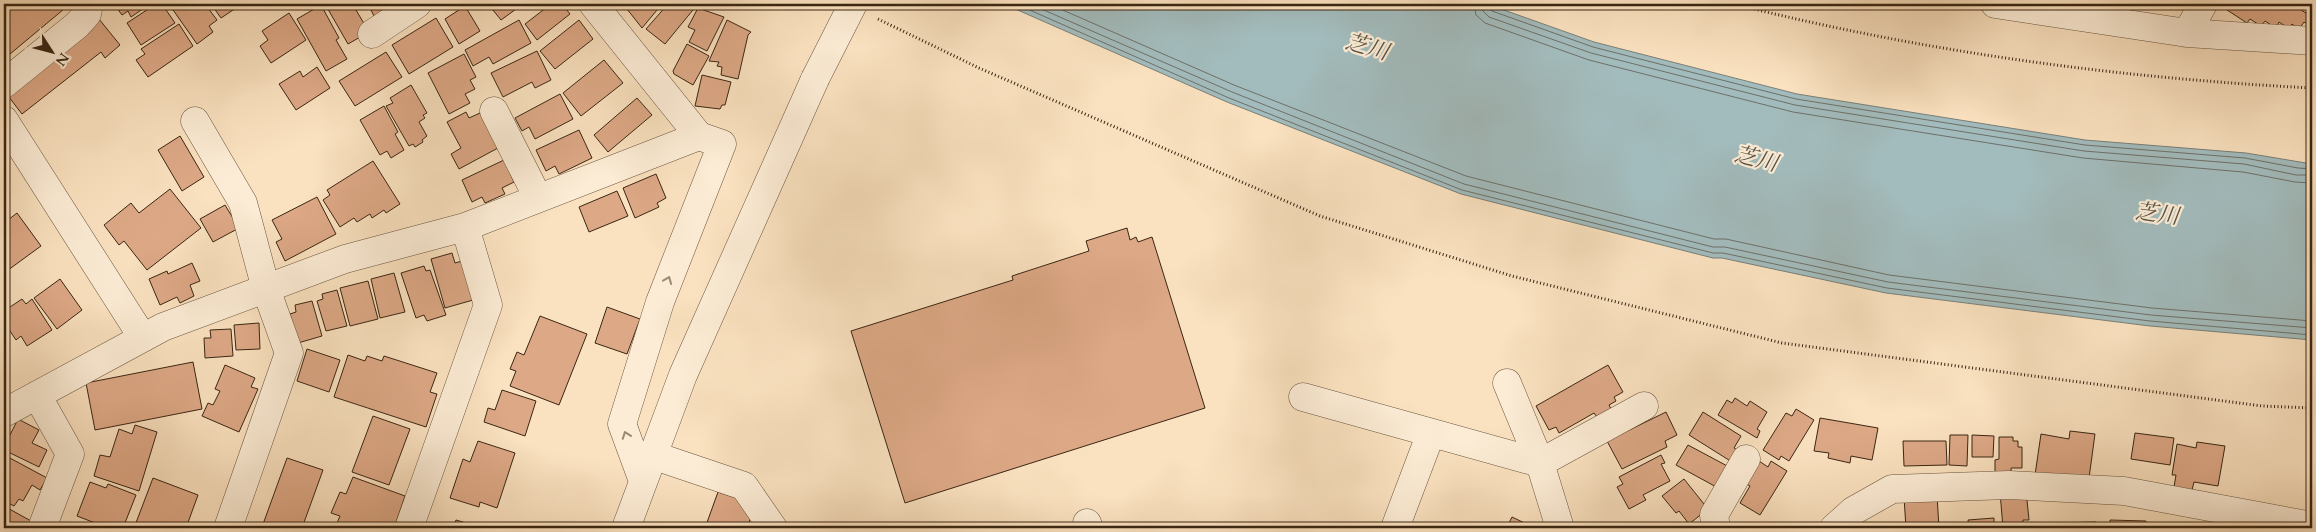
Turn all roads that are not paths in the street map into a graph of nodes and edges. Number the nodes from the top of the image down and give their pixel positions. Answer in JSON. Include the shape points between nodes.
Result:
{"nodes":[{"id":1,"x":89,"y":4,"type":"edge"},
{"id":2,"x":416,"y":4,"type":"edge"},
{"id":3,"x":593,"y":4,"type":"edge"},
{"id":4,"x":1995,"y":4,"type":"edge"},
{"id":5,"x":2203,"y":4,"type":"edge"},
{"id":6,"x":852,"y":5,"type":"edge"},
{"id":7,"x":2187,"y":33,"type":"junction"},
{"id":8,"x":372,"y":34,"type":"dead end"},
{"id":9,"x":2312,"y":40,"type":"edge"},
{"id":10,"x":4,"y":84,"type":"edge"},
{"id":11,"x":494,"y":111,"type":"dead end"},
{"id":12,"x":4,"y":120,"type":"edge"},
{"id":13,"x":196,"y":121,"type":"dead end"},
{"id":14,"x":710,"y":140,"type":"junction"},
{"id":15,"x":538,"y":198,"type":"junction"},
{"id":16,"x":465,"y":226,"type":"junction"},
{"id":17,"x":266,"y":288,"type":"junction"},
{"id":18,"x":143,"y":338,"type":"junction"},
{"id":19,"x":1507,"y":384,"type":"dead end"},
{"id":20,"x":37,"y":395,"type":"junction"},
{"id":21,"x":1303,"y":397,"type":"dead end"},
{"id":22,"x":1644,"y":406,"type":"dead end"},
{"id":23,"x":4,"y":413,"type":"edge"},
{"id":24,"x":1431,"y":433,"type":"junction"},
{"id":25,"x":652,"y":456,"type":"junction"},
{"id":26,"x":1746,"y":459,"type":"dead end"},
{"id":27,"x":1540,"y":463,"type":"junction"},
{"id":28,"x":643,"y":481,"type":"junction"},
{"id":29,"x":2264,"y":523,"type":"edge"},
{"id":30,"x":2312,"y":526,"type":"edge"},
{"id":31,"x":42,"y":528,"type":"edge"},
{"id":32,"x":228,"y":528,"type":"edge"},
{"id":33,"x":409,"y":528,"type":"edge"},
{"id":34,"x":626,"y":528,"type":"edge"},
{"id":35,"x":773,"y":528,"type":"edge"},
{"id":36,"x":1395,"y":528,"type":"edge"},
{"id":37,"x":1560,"y":528,"type":"edge"},
{"id":38,"x":1716,"y":528,"type":"edge"},
{"id":39,"x":1834,"y":528,"type":"edge"}],
"edges":[{"from":1,"to":10,"type":"street","via":[[87,14],[77,25]]},
{"from":2,"to":8,"type":"street"},
{"from":3,"to":14,"type":"street"},
{"from":4,"to":7,"type":"street"},
{"from":5,"to":7,"type":"street"},
{"from":6,"to":25,"type":"street","bridge":true,"via":[[682,375]]},
{"from":7,"to":9,"type":"street"},
{"from":11,"to":15,"type":"street"},
{"from":12,"to":18,"type":"street"},
{"from":13,"to":17,"type":"street","via":[[243,203]]},
{"from":14,"to":15,"type":"street"},
{"from":28,"to":14,"type":"street","one_way":true,"via":[[622,424]]},
{"from":15,"to":16,"type":"street"},
{"from":16,"to":17,"type":"street","via":[[345,259]]},
{"from":16,"to":33,"type":"street","via":[[488,305]]},
{"from":17,"to":18,"type":"street","via":[[163,327]]},
{"from":17,"to":32,"type":"street","via":[[289,353]]},
{"from":18,"to":20,"type":"street"},
{"from":19,"to":27,"type":"street"},
{"from":20,"to":23,"type":"street"},
{"from":20,"to":31,"type":"street","via":[[70,454]]},
{"from":21,"to":24,"type":"street"},
{"from":22,"to":27,"type":"street"},
{"from":24,"to":27,"type":"street"},
{"from":24,"to":36,"type":"street"},
{"from":25,"to":28,"type":"street"},
{"from":25,"to":35,"type":"street","via":[[744,486]]},
{"from":26,"to":38,"type":"street","via":[[1714,515]]},
{"from":27,"to":37,"type":"street"},
{"from":28,"to":34,"type":"street"},
{"from":29,"to":30,"type":"street"},
{"from":29,"to":39,"type":"street","via":[[2124,491],[2009,485],[1892,489],[1853,511]]}]}
